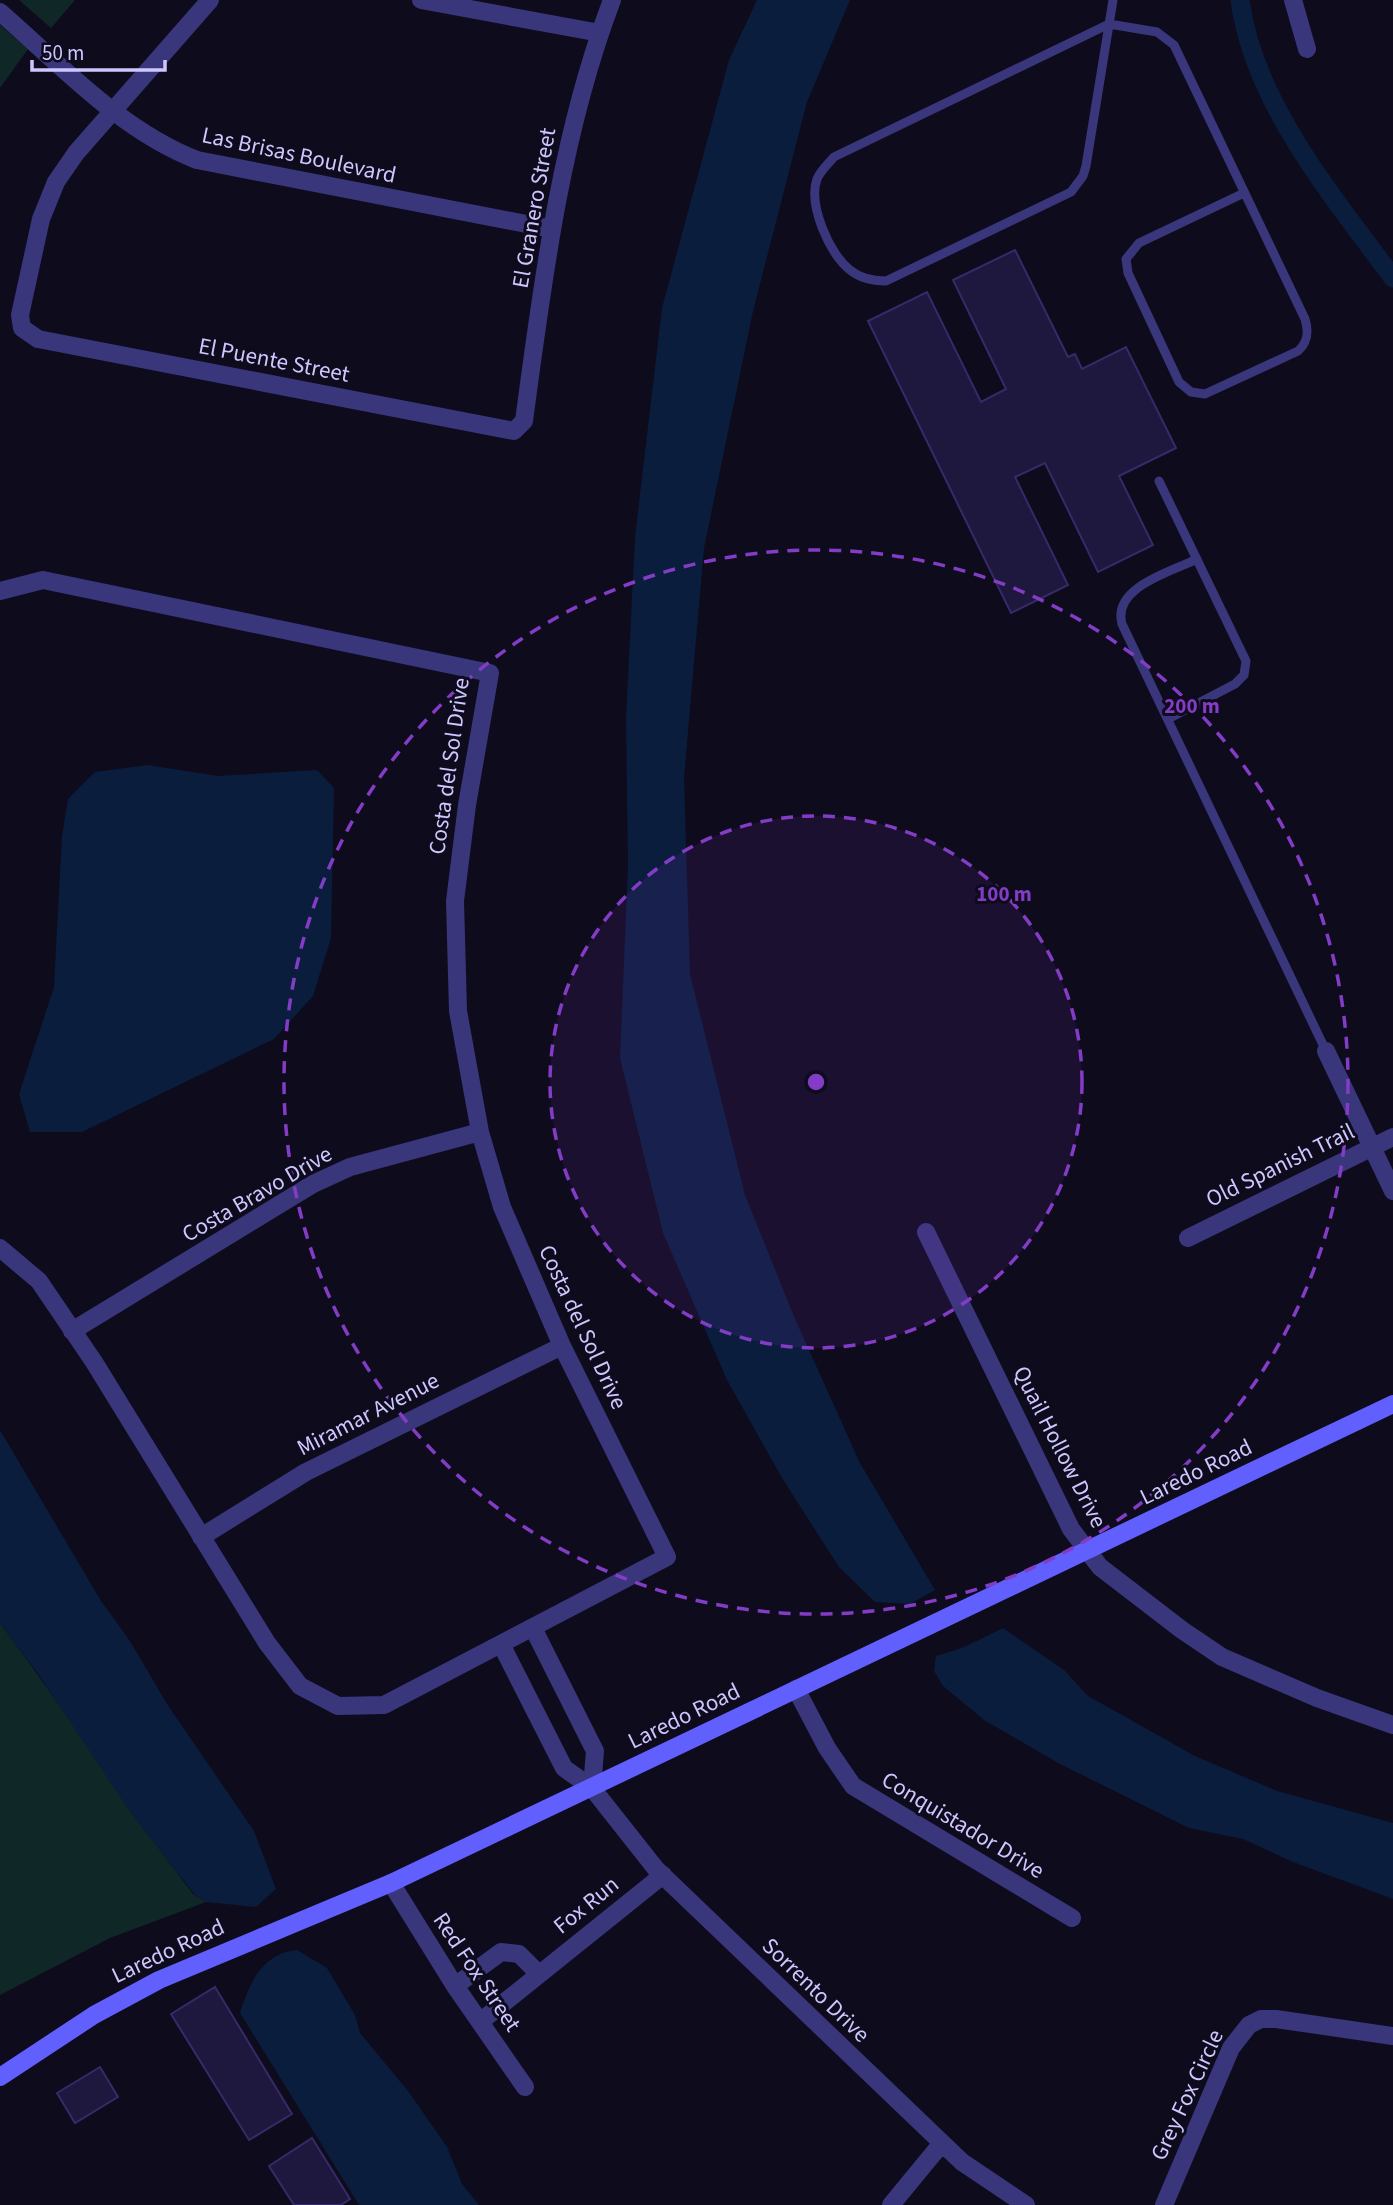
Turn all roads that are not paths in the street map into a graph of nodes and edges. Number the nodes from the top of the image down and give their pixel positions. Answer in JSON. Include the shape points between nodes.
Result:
{"nodes":[{"id":1,"x":210,"y":0,"type":"edge"},
{"id":2,"x":421,"y":0,"type":"edge"},
{"id":3,"x":612,"y":0,"type":"edge"},
{"id":4,"x":1113,"y":0,"type":"edge"},
{"id":5,"x":1293,"y":0,"type":"edge"},
{"id":6,"x":0,"y":12,"type":"edge"},
{"id":7,"x":1109,"y":24,"type":"junction"},
{"id":8,"x":600,"y":33,"type":"junction"},
{"id":9,"x":1307,"y":49,"type":"dead end"},
{"id":10,"x":113,"y":111,"type":"junction"},
{"id":11,"x":1244,"y":193,"type":"junction"},
{"id":12,"x":552,"y":229,"type":"junction"},
{"id":13,"x":519,"y":428,"type":"joint"},
{"id":14,"x":1159,"y":481,"type":"dead end"},
{"id":15,"x":1197,"y":559,"type":"junction"},
{"id":16,"x":0,"y":591,"type":"edge"},
{"id":17,"x":1168,"y":719,"type":"junction"},
{"id":18,"x":1326,"y":1051,"type":"joint"},
{"id":19,"x":480,"y":1132,"type":"junction"},
{"id":20,"x":1393,"y":1137,"type":"edge"},
{"id":21,"x":1372,"y":1147,"type":"junction"},
{"id":22,"x":1393,"y":1191,"type":"edge"},
{"id":23,"x":926,"y":1232,"type":"dead end"},
{"id":24,"x":1188,"y":1238,"type":"dead end"},
{"id":25,"x":0,"y":1248,"type":"edge"},
{"id":26,"x":72,"y":1331,"type":"junction"},
{"id":27,"x":562,"y":1346,"type":"junction"},
{"id":28,"x":1393,"y":1404,"type":"edge"},
{"id":29,"x":201,"y":1536,"type":"junction"},
{"id":30,"x":1086,"y":1552,"type":"junction"},
{"id":31,"x":533,"y":1628,"type":"junction"},
{"id":32,"x":501,"y":1644,"type":"junction"},
{"id":33,"x":796,"y":1689,"type":"junction"},
{"id":34,"x":1393,"y":1725,"type":"edge"},
{"id":35,"x":592,"y":1788,"type":"junction"},
{"id":36,"x":663,"y":1875,"type":"junction"},
{"id":37,"x":391,"y":1883,"type":"junction"},
{"id":38,"x":1072,"y":1919,"type":"dead end"},
{"id":39,"x":539,"y":1974,"type":"junction"},
{"id":40,"x":455,"y":1986,"type":"junction"},
{"id":41,"x":480,"y":2022,"type":"junction"},
{"id":42,"x":1393,"y":2036,"type":"edge"},
{"id":43,"x":0,"y":2077,"type":"edge"},
{"id":44,"x":526,"y":2087,"type":"dead end"},
{"id":45,"x":942,"y":2143,"type":"junction"},
{"id":46,"x":891,"y":2205,"type":"edge"},
{"id":47,"x":1026,"y":2205,"type":"edge"},
{"id":48,"x":1164,"y":2205,"type":"edge"}],
"edges":[{"from":1,"to":10,"type":"street"},
{"from":2,"to":8,"type":"street"},
{"from":3,"to":8,"type":"street","name":"El Granero Street"},
{"from":4,"to":7,"type":"lane"},
{"from":5,"to":9,"type":"street"},
{"from":6,"to":10,"type":"street","name":"Las Brisas Boulevard"},
{"from":7,"to":7,"type":"lane","via":[[834,157],[817,180],[815,194],[819,216],[843,264],[874,281],[897,278],[1071,192],[1086,166]]},
{"from":7,"to":11,"type":"lane","via":[[1157,32],[1174,44]]},
{"from":8,"to":12,"type":"street","name":"El Granero Street","via":[[579,101]]},
{"from":10,"to":12,"type":"street","name":"Las Brisas Boulevard","via":[[173,151],[223,167]]},
{"from":10,"to":13,"type":"street","name":"El Puente Street","via":[[76,153],[51,194],[28,275],[22,328],[38,339],[494,428]]},
{"from":11,"to":11,"type":"lane","via":[[1305,319],[1308,335],[1298,351],[1214,391],[1197,394],[1179,382],[1128,273],[1126,258],[1139,243]]},
{"from":12,"to":13,"type":"street","name":"El Granero Street","via":[[524,421]]},
{"from":14,"to":15,"type":"lane"},
{"from":15,"to":17,"type":"lane","via":[[1136,589],[1120,611],[1122,625]]},
{"from":15,"to":17,"type":"lane","via":[[1244,653],[1245,668],[1235,684]]},
{"from":16,"to":19,"type":"street","name":"Costa del Sol Drive","via":[[43,580],[490,673],[455,901],[458,1011]]},
{"from":17,"to":18,"type":"lane"},
{"from":18,"to":21,"type":"street"},
{"from":19,"to":26,"type":"street","name":"Costa Bravo Drive","via":[[350,1167],[313,1184]]},
{"from":19,"to":27,"type":"street","name":"Costa del Sol Drive","via":[[502,1207]]},
{"from":20,"to":21,"type":"street","name":"Old Spanish Trail"},
{"from":21,"to":22,"type":"street"},
{"from":21,"to":24,"type":"street","name":"Old Spanish Trail"},
{"from":23,"to":30,"type":"street","name":"Quail Hollow Drive"},
{"from":25,"to":26,"type":"street","name":"Costa del Sol Drive","via":[[38,1282]]},
{"from":26,"to":29,"type":"street","name":"Costa del Sol Drive"},
{"from":27,"to":29,"type":"street","name":"Miramar Avenue","via":[[317,1466]]},
{"from":27,"to":31,"type":"street","name":"Costa del Sol Drive","via":[[667,1556]]},
{"from":28,"to":30,"type":"street","name":"Laredo Road"},
{"from":29,"to":32,"type":"street","name":"Costa del Sol Drive","via":[[267,1643],[300,1686],[338,1706],[384,1705]]},
{"from":30,"to":33,"type":"street","name":"Laredo Road"},
{"from":30,"to":34,"type":"street","name":"Quail Hollow Drive","via":[[1222,1657]]},
{"from":31,"to":32,"type":"street","name":"Costa del Sol Drive"},
{"from":31,"to":35,"type":"street","via":[[595,1751]]},
{"from":32,"to":35,"type":"street","name":"Sorrento Drive","via":[[564,1768]]},
{"from":33,"to":35,"type":"street","name":"Laredo Road"},
{"from":33,"to":38,"type":"street","name":"Conquistador Drive","via":[[853,1786]]},
{"from":35,"to":36,"type":"street","name":"Sorrento Drive"},
{"from":35,"to":37,"type":"street","name":"Laredo Road"},
{"from":36,"to":39,"type":"street","name":"Fox Run"},
{"from":36,"to":45,"type":"street","name":"Sorrento Drive"},
{"from":37,"to":40,"type":"street","name":"Red Fox Street"},
{"from":37,"to":43,"type":"street","name":"Laredo Road","via":[[159,1980],[94,2015]]},
{"from":39,"to":40,"type":"street","via":[[519,1954],[501,1952]]},
{"from":39,"to":41,"type":"street","name":"Fox Run"},
{"from":40,"to":41,"type":"street","name":"Red Fox Street"},
{"from":41,"to":44,"type":"street","name":"Red Fox Street"},
{"from":42,"to":48,"type":"street","name":"Grey Fox Circle","via":[[1276,2018],[1249,2025],[1231,2048]]},
{"from":45,"to":46,"type":"street"},
{"from":45,"to":47,"type":"street","name":"Sorrento Drive","via":[[977,2175]]}]}
